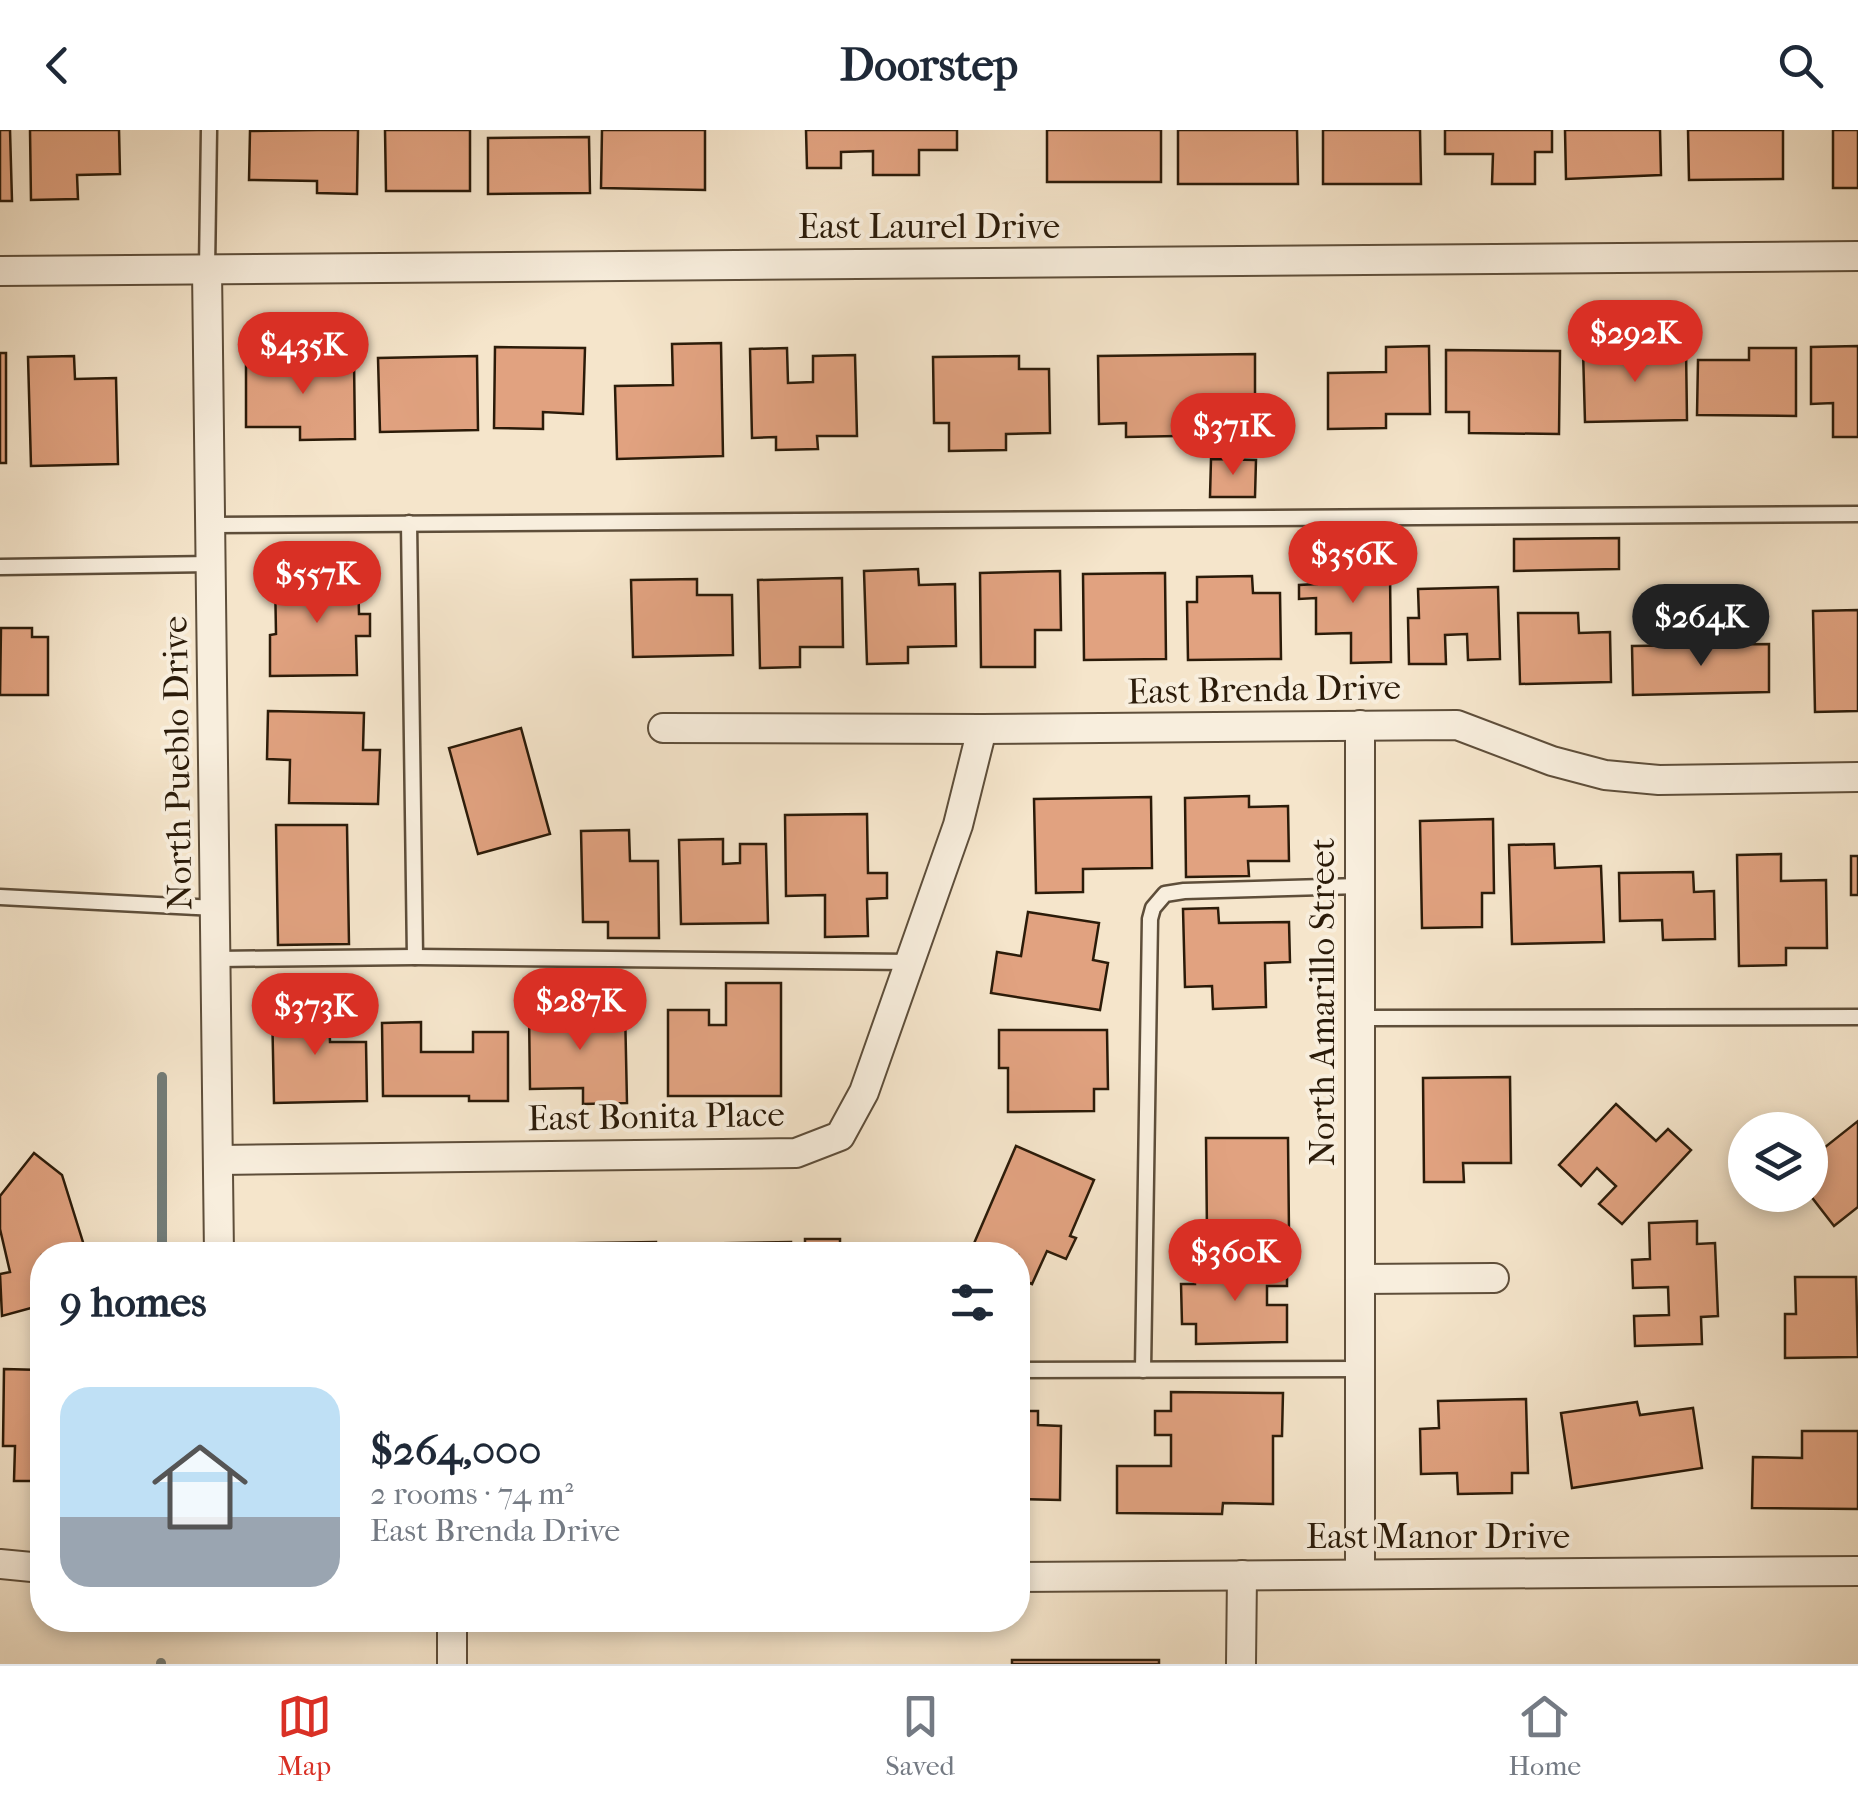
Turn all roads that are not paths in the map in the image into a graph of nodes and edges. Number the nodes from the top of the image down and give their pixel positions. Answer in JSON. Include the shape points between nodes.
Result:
{"nodes":[{"id":1,"x":209,"y":130,"type":"edge"},
{"id":2,"x":1858,"y":256,"type":"edge"},
{"id":3,"x":207,"y":269,"type":"junction"},
{"id":4,"x":0,"y":271,"type":"edge"},
{"id":5,"x":1858,"y":514,"type":"edge"},
{"id":6,"x":410,"y":524,"type":"junction"},
{"id":7,"x":211,"y":525,"type":"junction"},
{"id":8,"x":212,"y":564,"type":"junction"},
{"id":9,"x":0,"y":567,"type":"edge"},
{"id":10,"x":1360,"y":725,"type":"junction"},
{"id":11,"x":663,"y":728,"type":"dead end"},
{"id":12,"x":982,"y":729,"type":"junction"},
{"id":13,"x":1858,"y":777,"type":"edge"},
{"id":14,"x":1360,"y":886,"type":"junction"},
{"id":15,"x":0,"y":897,"type":"edge"},
{"id":16,"x":216,"y":908,"type":"junction"},
{"id":17,"x":415,"y":957,"type":"junction"},
{"id":18,"x":218,"y":959,"type":"junction"},
{"id":19,"x":910,"y":962,"type":"junction"},
{"id":20,"x":1858,"y":1017,"type":"edge"},
{"id":21,"x":1360,"y":1018,"type":"junction"},
{"id":22,"x":220,"y":1160,"type":"junction"},
{"id":23,"x":220,"y":1242,"type":"edge"},
{"id":24,"x":1494,"y":1278,"type":"dead end"},
{"id":25,"x":1360,"y":1279,"type":"junction"},
{"id":26,"x":1360,"y":1369,"type":"junction"},
{"id":27,"x":1030,"y":1370,"type":"edge"},
{"id":28,"x":1143,"y":1370,"type":"junction"},
{"id":29,"x":0,"y":1564,"type":"edge"},
{"id":30,"x":30,"y":1567,"type":"edge"},
{"id":31,"x":1858,"y":1572,"type":"edge"},
{"id":32,"x":1242,"y":1574,"type":"junction"},
{"id":33,"x":1360,"y":1574,"type":"junction"},
{"id":34,"x":1030,"y":1576,"type":"edge"},
{"id":35,"x":452,"y":1632,"type":"edge"},
{"id":36,"x":452,"y":1664,"type":"edge"},
{"id":37,"x":1242,"y":1664,"type":"edge"}],
"edges":[{"from":1,"to":3,"type":"lane"},
{"from":2,"to":3,"type":"street","name":"East Laurel Drive"},
{"from":3,"to":4,"type":"street","name":"East Laurel Drive"},
{"from":3,"to":7,"type":"street","name":"North Pueblo Drive"},
{"from":5,"to":6,"type":"lane"},
{"from":6,"to":7,"type":"lane"},
{"from":6,"to":17,"type":"lane"},
{"from":7,"to":8,"type":"street","name":"North Pueblo Drive"},
{"from":8,"to":9,"type":"lane"},
{"from":8,"to":16,"type":"street","name":"North Pueblo Drive"},
{"from":10,"to":12,"type":"street","name":"East Brenda Drive"},
{"from":10,"to":13,"type":"street","name":"East Brenda Drive","via":[[1456,725],[1605,776]]},
{"from":10,"to":14,"type":"street","name":"North Amarillo Street"},
{"from":11,"to":12,"type":"street","name":"East Brenda Drive"},
{"from":12,"to":19,"type":"street","name":"East Bonita Place","via":[[958,826]]},
{"from":14,"to":21,"type":"street","name":"North Amarillo Street"},
{"from":14,"to":28,"type":"lane","via":[[1184,891],[1165,894],[1153,908]]},
{"from":15,"to":16,"type":"lane"},
{"from":16,"to":18,"type":"street","name":"North Pueblo Drive"},
{"from":17,"to":18,"type":"lane"},
{"from":17,"to":19,"type":"lane"},
{"from":18,"to":22,"type":"street","name":"North Pueblo Drive"},
{"from":19,"to":22,"type":"street","name":"East Bonita Place","via":[[864,1092],[840,1136],[796,1152]]},
{"from":20,"to":21,"type":"lane"},
{"from":21,"to":25,"type":"street","name":"North Amarillo Street"},
{"from":22,"to":23,"type":"street","name":"North Pueblo Drive"},
{"from":24,"to":25,"type":"street"},
{"from":25,"to":26,"type":"street","name":"North Amarillo Street"},
{"from":26,"to":28,"type":"lane"},
{"from":26,"to":33,"type":"street","name":"North Amarillo Street"},
{"from":27,"to":28,"type":"lane"},
{"from":29,"to":30,"type":"street"},
{"from":31,"to":33,"type":"street","name":"East Manor Drive"},
{"from":32,"to":33,"type":"street","name":"East Manor Drive"},
{"from":32,"to":34,"type":"street","name":"East Manor Drive"},
{"from":32,"to":37,"type":"street"},
{"from":35,"to":36,"type":"street"}]}
